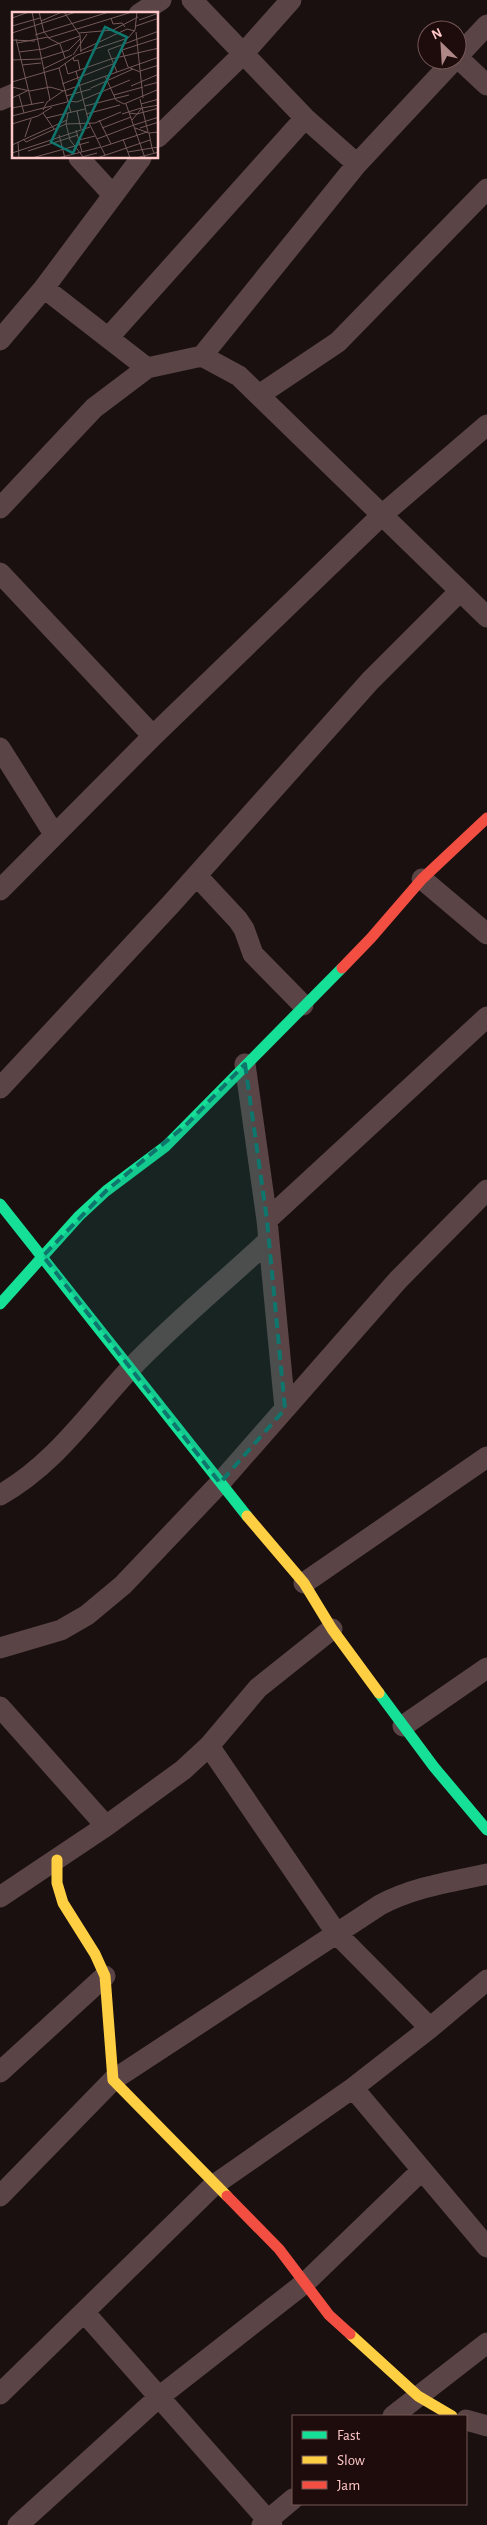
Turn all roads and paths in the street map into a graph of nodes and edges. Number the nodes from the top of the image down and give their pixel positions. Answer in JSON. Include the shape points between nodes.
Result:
{"nodes":[{"id":1,"x":161,"y":0,"type":"edge"},
{"id":2,"x":192,"y":0,"type":"edge"},
{"id":3,"x":291,"y":0,"type":"edge"},
{"id":4,"x":142,"y":12,"type":"edge"},
{"id":5,"x":487,"y":25,"type":"edge"},
{"id":6,"x":467,"y":46,"type":"edge"},
{"id":7,"x":243,"y":54,"type":"junction"},
{"id":8,"x":467,"y":68,"type":"edge"},
{"id":9,"x":445,"y":70,"type":"edge"},
{"id":10,"x":487,"y":85,"type":"edge"},
{"id":11,"x":12,"y":95,"type":"edge"},
{"id":12,"x":0,"y":100,"type":"edge"},
{"id":13,"x":305,"y":118,"type":"junction"},
{"id":14,"x":159,"y":136,"type":"edge"},
{"id":15,"x":80,"y":159,"type":"edge"},
{"id":16,"x":140,"y":159,"type":"edge"},
{"id":17,"x":357,"y":164,"type":"junction"},
{"id":18,"x":487,"y":189,"type":"edge"},
{"id":19,"x":113,"y":195,"type":"junction"},
{"id":20,"x":44,"y":288,"type":"junction"},
{"id":21,"x":4,"y":328,"type":"edge"},
{"id":22,"x":108,"y":338,"type":"junction"},
{"id":23,"x":202,"y":356,"type":"junction"},
{"id":24,"x":147,"y":368,"type":"junction"},
{"id":25,"x":259,"y":396,"type":"junction"},
{"id":26,"x":487,"y":425,"type":"edge"},
{"id":27,"x":0,"y":508,"type":"edge"},
{"id":28,"x":382,"y":515,"type":"junction"},
{"id":29,"x":0,"y":573,"type":"edge"},
{"id":30,"x":459,"y":592,"type":"junction"},
{"id":31,"x":487,"y":617,"type":"edge"},
{"id":32,"x":154,"y":736,"type":"junction"},
{"id":33,"x":0,"y":748,"type":"edge"},
{"id":34,"x":487,"y":818,"type":"edge"},
{"id":35,"x":54,"y":834,"type":"junction"},
{"id":36,"x":197,"y":876,"type":"junction"},
{"id":37,"x":422,"y":879,"type":"junction"},
{"id":38,"x":0,"y":890,"type":"edge"},
{"id":39,"x":487,"y":934,"type":"edge"},
{"id":40,"x":303,"y":1005,"type":"junction"},
{"id":41,"x":487,"y":1017,"type":"edge"},
{"id":42,"x":245,"y":1064,"type":"junction"},
{"id":43,"x":0,"y":1088,"type":"edge"},
{"id":44,"x":487,"y":1190,"type":"edge"},
{"id":45,"x":0,"y":1204,"type":"edge"},
{"id":46,"x":268,"y":1230,"type":"junction"},
{"id":47,"x":44,"y":1256,"type":"junction"},
{"id":48,"x":0,"y":1304,"type":"edge"},
{"id":49,"x":131,"y":1368,"type":"junction"},
{"id":50,"x":284,"y":1410,"type":"junction"},
{"id":51,"x":487,"y":1458,"type":"edge"},
{"id":52,"x":220,"y":1483,"type":"junction"},
{"id":53,"x":0,"y":1495,"type":"edge"},
{"id":54,"x":304,"y":1583,"type":"junction"},
{"id":55,"x":332,"y":1629,"type":"junction"},
{"id":56,"x":0,"y":1648,"type":"edge"},
{"id":57,"x":487,"y":1668,"type":"edge"},
{"id":58,"x":0,"y":1707,"type":"edge"},
{"id":59,"x":403,"y":1726,"type":"junction"},
{"id":60,"x":208,"y":1746,"type":"junction"},
{"id":61,"x":485,"y":1820,"type":"edge"},
{"id":62,"x":106,"y":1826,"type":"junction"},
{"id":63,"x":56,"y":1860,"type":"junction"},
{"id":64,"x":487,"y":1874,"type":"edge"},
{"id":65,"x":0,"y":1897,"type":"edge"},
{"id":66,"x":337,"y":1934,"type":"junction"},
{"id":67,"x":105,"y":1976,"type":"junction"},
{"id":68,"x":487,"y":1980,"type":"edge"},
{"id":69,"x":430,"y":2028,"type":"junction"},
{"id":70,"x":0,"y":2072,"type":"edge"},
{"id":71,"x":113,"y":2080,"type":"junction"},
{"id":72,"x":353,"y":2088,"type":"junction"},
{"id":73,"x":422,"y":2170,"type":"junction"},
{"id":74,"x":214,"y":2185,"type":"junction"},
{"id":75,"x":0,"y":2196,"type":"edge"},
{"id":76,"x":487,"y":2248,"type":"edge"},
{"id":77,"x":306,"y":2282,"type":"junction"},
{"id":78,"x":84,"y":2312,"type":"junction"},
{"id":79,"x":487,"y":2343,"type":"edge"},
{"id":80,"x":0,"y":2394,"type":"edge"},
{"id":81,"x":418,"y":2396,"type":"junction"},
{"id":82,"x":160,"y":2397,"type":"junction"},
{"id":83,"x":394,"y":2415,"type":"edge"},
{"id":84,"x":450,"y":2415,"type":"edge"},
{"id":85,"x":467,"y":2420,"type":"edge"},
{"id":86,"x":487,"y":2426,"type":"edge"},
{"id":87,"x":292,"y":2500,"type":"edge"},
{"id":88,"x":268,"y":2523,"type":"edge"},
{"id":89,"x":18,"y":2525,"type":"edge"}],
"edges":[{"from":1,"to":4,"type":"street"},
{"from":2,"to":7,"type":"street"},
{"from":3,"to":7,"type":"street"},
{"from":5,"to":6,"type":"street"},
{"from":7,"to":13,"type":"street"},
{"from":7,"to":14,"type":"street"},
{"from":8,"to":10,"type":"street"},
{"from":9,"to":17,"type":"street"},
{"from":11,"to":12,"type":"street"},
{"from":13,"to":17,"type":"street"},
{"from":13,"to":22,"type":"street"},
{"from":15,"to":19,"type":"street"},
{"from":16,"to":19,"type":"street"},
{"from":17,"to":23,"type":"street"},
{"from":18,"to":25,"type":"street","via":[[338,342]]},
{"from":19,"to":20,"type":"street"},
{"from":20,"to":21,"type":"street"},
{"from":20,"to":22,"type":"street"},
{"from":22,"to":24,"type":"street"},
{"from":23,"to":24,"type":"street"},
{"from":23,"to":25,"type":"street","via":[[239,376]]},
{"from":24,"to":27,"type":"street","via":[[94,408]]},
{"from":25,"to":28,"type":"street"},
{"from":26,"to":28,"type":"street"},
{"from":28,"to":30,"type":"street"},
{"from":28,"to":32,"type":"street"},
{"from":29,"to":32,"type":"street"},
{"from":30,"to":31,"type":"street"},
{"from":30,"to":36,"type":"street","via":[[370,681]]},
{"from":32,"to":35,"type":"street"},
{"from":33,"to":35,"type":"street"},
{"from":34,"to":37,"type":"street"},
{"from":35,"to":38,"type":"street"},
{"from":36,"to":40,"type":"street","via":[[238,920],[253,954]]},
{"from":36,"to":43,"type":"street"},
{"from":37,"to":39,"type":"street"},
{"from":37,"to":40,"type":"street","via":[[371,938]]},
{"from":40,"to":42,"type":"street"},
{"from":41,"to":46,"type":"street"},
{"from":42,"to":46,"type":"street"},
{"from":42,"to":47,"type":"street","via":[[166,1146],[79,1216]]},
{"from":44,"to":50,"type":"street","via":[[398,1280]]},
{"from":45,"to":47,"type":"street"},
{"from":46,"to":49,"type":"street"},
{"from":46,"to":50,"type":"street"},
{"from":47,"to":48,"type":"street"},
{"from":47,"to":49,"type":"street"},
{"from":49,"to":52,"type":"street"},
{"from":49,"to":53,"type":"street","via":[[66,1442],[41,1466]]},
{"from":50,"to":52,"type":"street"},
{"from":51,"to":54,"type":"street"},
{"from":52,"to":54,"type":"street"},
{"from":52,"to":56,"type":"street","via":[[123,1584],[87,1615],[61,1630]]},
{"from":54,"to":55,"type":"street"},
{"from":55,"to":59,"type":"street"},
{"from":55,"to":60,"type":"street","via":[[258,1688]]},
{"from":57,"to":59,"type":"street"},
{"from":58,"to":62,"type":"street"},
{"from":59,"to":61,"type":"street","via":[[434,1767]]},
{"from":60,"to":62,"type":"street","via":[[183,1770]]},
{"from":60,"to":66,"type":"street"},
{"from":62,"to":63,"type":"street"},
{"from":63,"to":65,"type":"street"},
{"from":63,"to":67,"type":"street","via":[[58,1890],[64,1907],[100,1960]]},
{"from":64,"to":66,"type":"street","via":[[402,1894]]},
{"from":66,"to":69,"type":"street"},
{"from":66,"to":71,"type":"street"},
{"from":67,"to":70,"type":"street"},
{"from":67,"to":71,"type":"street"},
{"from":68,"to":69,"type":"street"},
{"from":69,"to":72,"type":"street"},
{"from":71,"to":74,"type":"street"},
{"from":71,"to":75,"type":"street"},
{"from":72,"to":73,"type":"street"},
{"from":72,"to":74,"type":"street"},
{"from":73,"to":76,"type":"street"},
{"from":73,"to":77,"type":"street"},
{"from":74,"to":77,"type":"street","via":[[279,2249]]},
{"from":74,"to":78,"type":"street"},
{"from":77,"to":81,"type":"street","via":[[329,2315]]},
{"from":77,"to":82,"type":"street"},
{"from":78,"to":80,"type":"street"},
{"from":78,"to":82,"type":"street"},
{"from":79,"to":81,"type":"street"},
{"from":81,"to":83,"type":"street"},
{"from":81,"to":84,"type":"street"},
{"from":82,"to":88,"type":"street"},
{"from":82,"to":89,"type":"street"},
{"from":85,"to":86,"type":"street"},
{"from":87,"to":88,"type":"street"}]}
